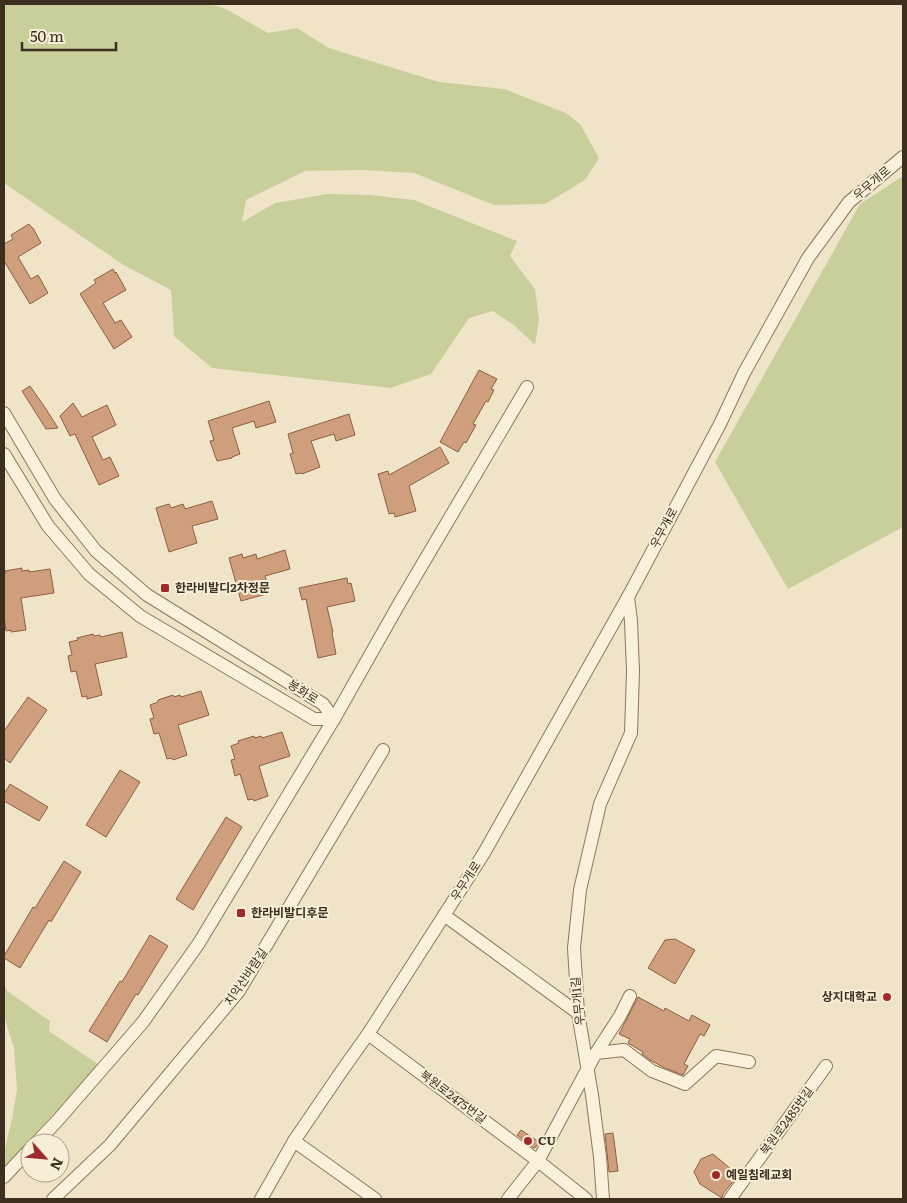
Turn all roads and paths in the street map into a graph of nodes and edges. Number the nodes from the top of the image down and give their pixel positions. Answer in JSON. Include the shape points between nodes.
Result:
{"nodes":[{"id":1,"x":903,"y":157,"type":"edge"},
{"id":2,"x":527,"y":386,"type":"dead end"},
{"id":3,"x":4,"y":413,"type":"edge"},
{"id":4,"x":8,"y":432,"type":"edge"},
{"id":5,"x":4,"y":454,"type":"edge"},
{"id":6,"x":628,"y":597,"type":"junction"},
{"id":7,"x":334,"y":719,"type":"junction"},
{"id":8,"x":383,"y":750,"type":"dead end"},
{"id":9,"x":444,"y":915,"type":"junction"},
{"id":10,"x":630,"y":996,"type":"dead end"},
{"id":11,"x":578,"y":1013,"type":"junction"},
{"id":12,"x":368,"y":1034,"type":"junction"},
{"id":13,"x":596,"y":1053,"type":"junction"},
{"id":14,"x":749,"y":1062,"type":"dead end"},
{"id":15,"x":826,"y":1066,"type":"dead end"},
{"id":16,"x":588,"y":1069,"type":"junction"},
{"id":17,"x":46,"y":1133,"type":"edge"},
{"id":18,"x":294,"y":1141,"type":"junction"},
{"id":19,"x":20,"y":1160,"type":"edge"},
{"id":20,"x":538,"y":1161,"type":"junction"},
{"id":21,"x":4,"y":1177,"type":"edge"},
{"id":22,"x":53,"y":1199,"type":"edge"},
{"id":23,"x":262,"y":1199,"type":"edge"},
{"id":24,"x":374,"y":1199,"type":"edge"},
{"id":25,"x":508,"y":1199,"type":"edge"},
{"id":26,"x":586,"y":1199,"type":"edge"},
{"id":27,"x":604,"y":1199,"type":"edge"},
{"id":28,"x":730,"y":1199,"type":"edge"}],
"edges":[{"from":1,"to":6,"type":"street","name":"우무개로","via":[[849,202],[808,258],[744,373]]},
{"from":2,"to":7,"type":"street"},
{"from":3,"to":4,"type":"street","name":"봉화로"},
{"from":4,"to":7,"type":"street","name":"봉화로","via":[[96,551],[148,595],[323,704]]},
{"from":5,"to":7,"type":"street","name":"봉화로","via":[[48,526],[89,574],[133,610],[314,719]]},
{"from":6,"to":9,"type":"street","name":"우무개로","via":[[484,853]]},
{"from":6,"to":11,"type":"street","name":"우무개1길","via":[[633,671],[631,733],[600,804],[580,890],[574,958]]},
{"from":7,"to":17,"type":"street","via":[[199,943],[143,1022]]},
{"from":8,"to":22,"type":"street","name":"치악산바람길","via":[[239,991],[110,1145]]},
{"from":9,"to":11,"type":"street","name":"우무개로"},
{"from":9,"to":12,"type":"street","name":"우무개로"},
{"from":10,"to":13,"type":"street"},
{"from":11,"to":16,"type":"street","name":"우무개1길"},
{"from":12,"to":18,"type":"street","name":"우무개로"},
{"from":12,"to":20,"type":"street","name":"북원로2475번길"},
{"from":13,"to":14,"type":"street","via":[[624,1050],[652,1070],[685,1084],[716,1056]]},
{"from":13,"to":16,"type":"street"},
{"from":15,"to":28,"type":"street","name":"북원로2485번길"},
{"from":16,"to":20,"type":"street"},
{"from":16,"to":27,"type":"street","name":"우무개1길"},
{"from":18,"to":23,"type":"street","name":"우무개로"},
{"from":18,"to":24,"type":"street"},
{"from":19,"to":21,"type":"street"},
{"from":20,"to":25,"type":"street"},
{"from":20,"to":26,"type":"street","name":"북원로2475번길"}]}
